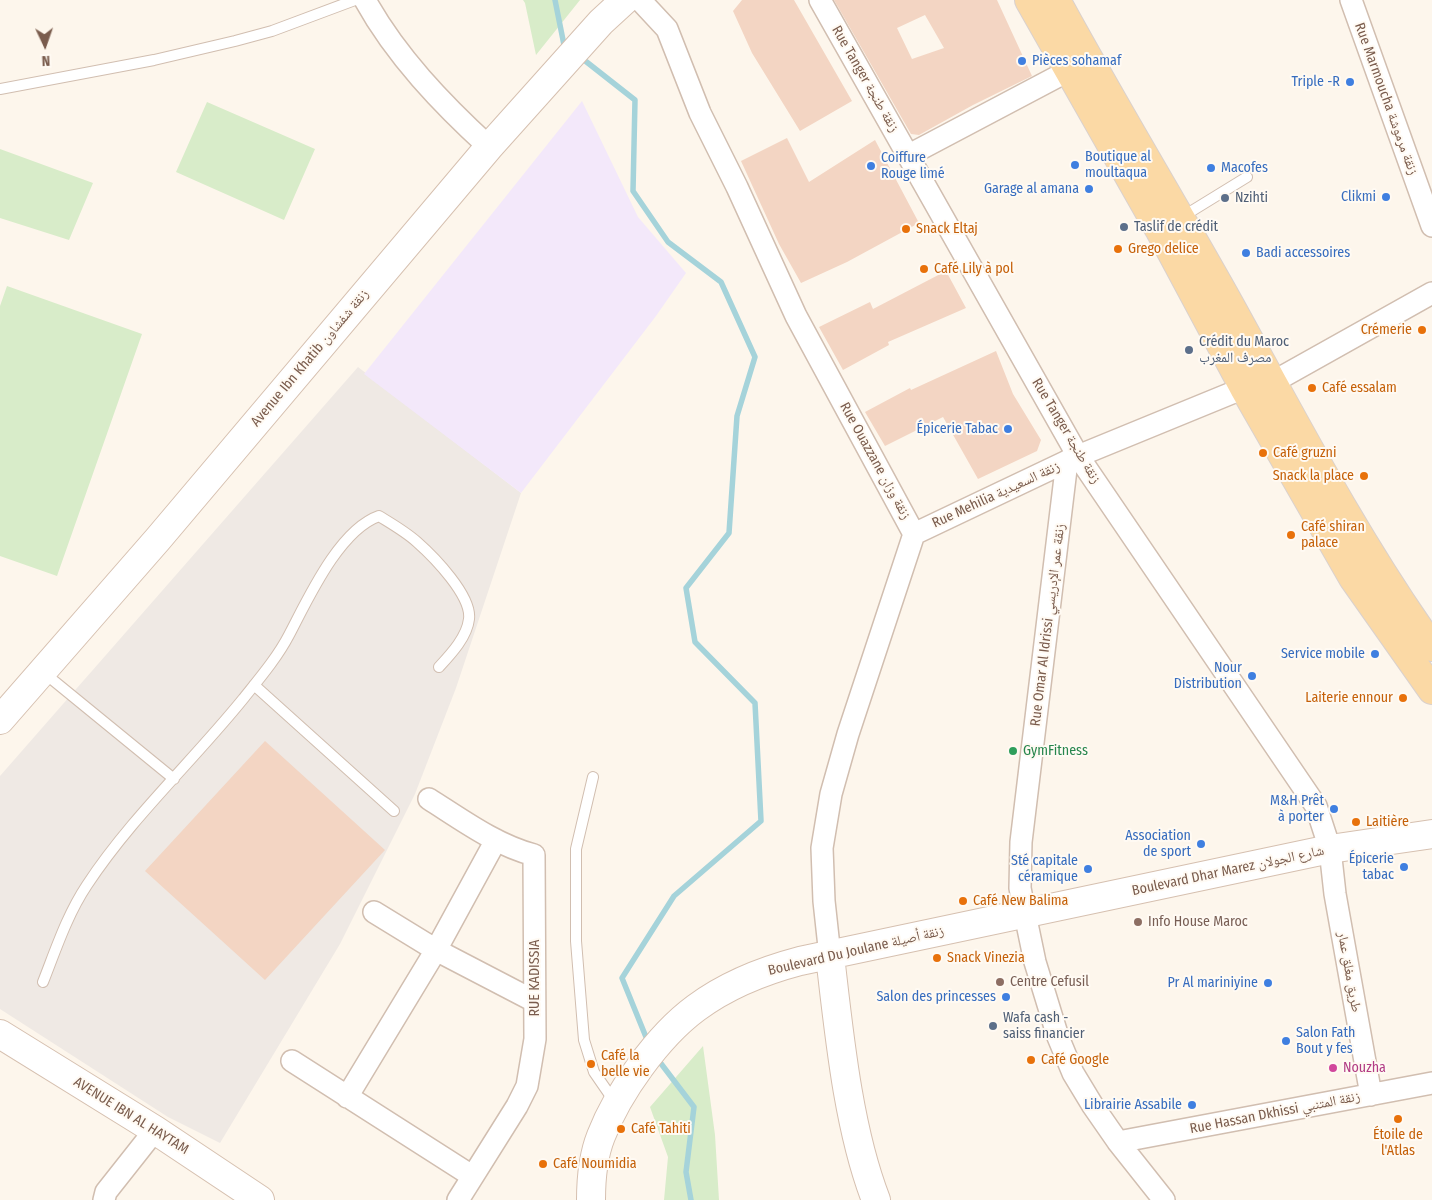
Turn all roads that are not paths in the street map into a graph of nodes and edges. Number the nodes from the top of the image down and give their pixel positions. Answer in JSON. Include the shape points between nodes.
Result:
{"nodes":[{"id":1,"x":355,"y":0,"type":"edge"},
{"id":2,"x":365,"y":0,"type":"edge"},
{"id":3,"x":625,"y":0,"type":"edge"},
{"id":4,"x":640,"y":0,"type":"edge"},
{"id":5,"x":820,"y":0,"type":"edge"},
{"id":6,"x":1028,"y":0,"type":"edge"},
{"id":7,"x":1056,"y":0,"type":"edge"},
{"id":8,"x":1351,"y":0,"type":"edge"},
{"id":9,"x":1068,"y":71,"type":"junction"},
{"id":10,"x":0,"y":89,"type":"edge"},
{"id":11,"x":488,"y":147,"type":"junction"},
{"id":12,"x":909,"y":155,"type":"junction"},
{"id":13,"x":1247,"y":177,"type":"dead end"},
{"id":14,"x":1181,"y":217,"type":"junction"},
{"id":15,"x":1432,"y":226,"type":"edge"},
{"id":16,"x":1432,"y":293,"type":"edge"},
{"id":17,"x":1273,"y":382,"type":"junction"},
{"id":18,"x":1244,"y":388,"type":"junction"},
{"id":19,"x":1073,"y":459,"type":"junction"},
{"id":20,"x":914,"y":534,"type":"junction"},
{"id":21,"x":1432,"y":647,"type":"edge"},
{"id":22,"x":440,"y":667,"type":"dead end"},
{"id":23,"x":44,"y":672,"type":"junction"},
{"id":24,"x":254,"y":685,"type":"junction"},
{"id":25,"x":1432,"y":690,"type":"edge"},
{"id":26,"x":0,"y":720,"type":"edge"},
{"id":27,"x":593,"y":777,"type":"dead end"},
{"id":28,"x":174,"y":779,"type":"junction"},
{"id":29,"x":429,"y":799,"type":"dead end"},
{"id":30,"x":394,"y":811,"type":"dead end"},
{"id":31,"x":1432,"y":834,"type":"edge"},
{"id":32,"x":496,"y":840,"type":"junction"},
{"id":33,"x":1330,"y":849,"type":"junction"},
{"id":34,"x":374,"y":912,"type":"dead end"},
{"id":35,"x":1025,"y":914,"type":"junction"},
{"id":36,"x":436,"y":950,"type":"junction"},
{"id":37,"x":830,"y":956,"type":"junction"},
{"id":38,"x":43,"y":982,"type":"dead end"},
{"id":39,"x":534,"y":1000,"type":"junction"},
{"id":40,"x":0,"y":1034,"type":"edge"},
{"id":41,"x":292,"y":1061,"type":"dead end"},
{"id":42,"x":1432,"y":1083,"type":"edge"},
{"id":43,"x":1371,"y":1095,"type":"junction"},
{"id":44,"x":346,"y":1097,"type":"junction"},
{"id":45,"x":621,"y":1097,"type":"junction"},
{"id":46,"x":155,"y":1130,"type":"junction"},
{"id":47,"x":1118,"y":1142,"type":"junction"},
{"id":48,"x":472,"y":1176,"type":"junction"},
{"id":49,"x":101,"y":1198,"type":"edge"},
{"id":50,"x":260,"y":1200,"type":"edge"},
{"id":51,"x":458,"y":1200,"type":"edge"},
{"id":52,"x":591,"y":1200,"type":"edge"},
{"id":53,"x":876,"y":1200,"type":"edge"},
{"id":54,"x":1164,"y":1200,"type":"edge"}],
"edges":[{"from":1,"to":10,"type":"lane","via":[[235,41]]},
{"from":2,"to":11,"type":"street","via":[[385,32],[431,90]]},
{"from":3,"to":11,"type":"street","name":"Avenue Ibn Khatib زنقة شفشاون","via":[[601,22]]},
{"from":4,"to":20,"type":"street","name":"Rue Ouazzane زنقة وزان","via":[[667,29],[700,113],[796,316]]},
{"from":5,"to":12,"type":"street","name":"Rue Tanger زنقة طنجة"},
{"from":6,"to":9,"type":"main road"},
{"from":7,"to":14,"type":"main road"},
{"from":8,"to":15,"type":"street","name":"Rue Marmoucha زنقة مرموشة"},
{"from":9,"to":12,"type":"street"},
{"from":9,"to":18,"type":"main road","via":[[1159,229]]},
{"from":11,"to":23,"type":"street","name":"Avenue Ibn Khatib زنقة شفشاون"},
{"from":12,"to":19,"type":"street","name":"Rue Tanger زنقة طنجة"},
{"from":13,"to":14,"type":"lane"},
{"from":14,"to":17,"type":"main road"},
{"from":16,"to":17,"type":"street"},
{"from":17,"to":21,"type":"main road","via":[[1367,549]]},
{"from":18,"to":19,"type":"street","name":"Rue Mehilia زنقة السعيدية"},
{"from":18,"to":25,"type":"main road","via":[[1353,578]]},
{"from":19,"to":20,"type":"street","name":"Rue Mehilia زنقة السعيدية"},
{"from":19,"to":33,"type":"street","name":"Rue Tanger زنقة طنجة","via":[[1304,785],[1324,824]]},
{"from":19,"to":35,"type":"street","name":"Rue Omar Al Idrissi زنقة عمر الإدريسي","via":[[1021,842],[1020,888]]},
{"from":20,"to":37,"type":"street","name":"Rue Ouazzane زنقة وزان","via":[[831,794],[822,848]]},
{"from":22,"to":24,"type":"lane","via":[[458,645],[469,620],[468,607],[460,590],[417,541],[379,516],[361,526],[318,578],[289,636]]},
{"from":23,"to":26,"type":"street","name":"Avenue Ibn Khatib زنقة شفشاون"},
{"from":23,"to":28,"type":"lane"},
{"from":24,"to":28,"type":"lane"},
{"from":24,"to":30,"type":"lane"},
{"from":27,"to":45,"type":"lane","via":[[576,849],[577,950],[584,1040],[594,1072]]},
{"from":28,"to":38,"type":"lane","via":[[110,852],[86,886],[65,925]]},
{"from":29,"to":32,"type":"street","name":"RUE KADISSIA"},
{"from":31,"to":33,"type":"street","name":"Boulevard Dhar Marez شارع الجولان"},
{"from":32,"to":36,"type":"street"},
{"from":32,"to":39,"type":"street","name":"RUE KADISSIA","via":[[534,855]]},
{"from":33,"to":35,"type":"street","name":"Boulevard Dhar Marez شارع الجولان"},
{"from":33,"to":43,"type":"street","name":"طريق مغلق عمار"},
{"from":34,"to":36,"type":"street"},
{"from":35,"to":37,"type":"street","name":"Boulevard Du Joulane زنقة أصيلة"},
{"from":35,"to":47,"type":"street","name":"Rue Omar Al Idrissi زنقة عمر الإدريسي","via":[[1058,1037],[1073,1073]]},
{"from":36,"to":39,"type":"street"},
{"from":36,"to":44,"type":"street"},
{"from":37,"to":45,"type":"street","name":"Boulevard Du Joulane زنقة أصيلة","via":[[766,970],[737,983],[695,1009],[650,1055]]},
{"from":37,"to":53,"type":"street","via":[[842,1055],[858,1135]]},
{"from":39,"to":48,"type":"street","name":"RUE KADISSIA","via":[[535,1039],[527,1086]]},
{"from":40,"to":46,"type":"street","name":"AVENUE IBN AL HAYTAM"},
{"from":41,"to":44,"type":"street"},
{"from":42,"to":43,"type":"street","name":"Rue Hassan Dkhissi زنقة المتنبي"},
{"from":43,"to":47,"type":"street","name":"Rue Hassan Dkhissi زنقة المتنبي"},
{"from":44,"to":48,"type":"street"},
{"from":45,"to":52,"type":"street","name":"Boulevard Du Joulane زنقة أصيلة","via":[[601,1137],[594,1161]]},
{"from":46,"to":49,"type":"street"},
{"from":46,"to":50,"type":"street","name":"AVENUE IBN AL HAYTAM"},
{"from":47,"to":54,"type":"street","name":"Rue Omar Al Idrissi زنقة عمر الإدريسي"},
{"from":48,"to":51,"type":"street","name":"RUE KADISSIA"}]}
